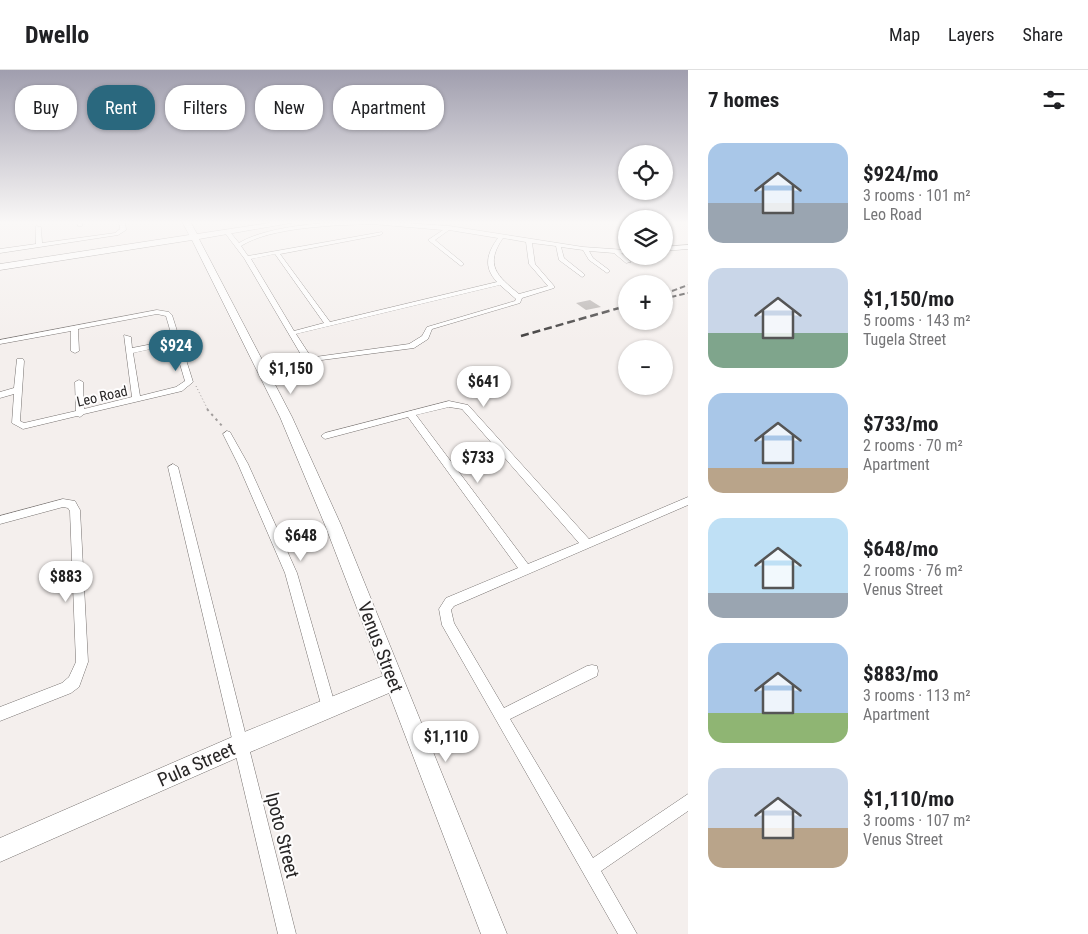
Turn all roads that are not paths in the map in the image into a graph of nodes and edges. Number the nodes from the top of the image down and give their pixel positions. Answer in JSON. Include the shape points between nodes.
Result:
{"nodes":[{"id":1,"x":37,"y":261,"type":"edge"},
{"id":2,"x":205,"y":261,"type":"edge"},
{"id":3,"x":249,"y":261,"type":"edge"},
{"id":4,"x":283,"y":261,"type":"edge"},
{"id":5,"x":458,"y":261,"type":"edge"},
{"id":6,"x":489,"y":261,"type":"edge"},
{"id":7,"x":531,"y":261,"type":"edge"},
{"id":8,"x":565,"y":261,"type":"edge"},
{"id":9,"x":593,"y":261,"type":"edge"},
{"id":10,"x":461,"y":264,"type":"dead end"},
{"id":11,"x":0,"y":267,"type":"edge"},
{"id":12,"x":606,"y":272,"type":"dead end"},
{"id":13,"x":582,"y":275,"type":"dead end"},
{"id":14,"x":501,"y":283,"type":"junction"},
{"id":15,"x":517,"y":297,"type":"junction"},
{"id":16,"x":328,"y":324,"type":"junction"},
{"id":17,"x":74,"y":328,"type":"junction"},
{"id":18,"x":293,"y":333,"type":"junction"},
{"id":19,"x":127,"y":337,"type":"dead end"},
{"id":20,"x":177,"y":341,"type":"junction"},
{"id":21,"x":0,"y":342,"type":"edge"},
{"id":22,"x":76,"y":351,"type":"dead end"},
{"id":23,"x":130,"y":351,"type":"junction"},
{"id":24,"x":20,"y":361,"type":"dead end"},
{"id":25,"x":79,"y":382,"type":"dead end"},
{"id":26,"x":18,"y":390,"type":"junction"},
{"id":27,"x":0,"y":395,"type":"edge"},
{"id":28,"x":137,"y":400,"type":"junction"},
{"id":29,"x":80,"y":414,"type":"junction"},
{"id":30,"x":410,"y":414,"type":"junction"},
{"id":31,"x":227,"y":434,"type":"road end"},
{"id":32,"x":325,"y":436,"type":"dead end"},
{"id":33,"x":173,"y":467,"type":"dead end"},
{"id":34,"x":688,"y":501,"type":"edge"},
{"id":35,"x":0,"y":520,"type":"edge"},
{"id":36,"x":587,"y":545,"type":"junction"},
{"id":37,"x":526,"y":570,"type":"junction"},
{"id":38,"x":592,"y":671,"type":"dead end"},
{"id":39,"x":394,"y":681,"type":"junction"},
{"id":40,"x":329,"y":708,"type":"junction"},
{"id":41,"x":0,"y":714,"type":"edge"},
{"id":42,"x":501,"y":716,"type":"junction"},
{"id":43,"x":240,"y":745,"type":"junction"},
{"id":44,"x":688,"y":802,"type":"edge"},
{"id":45,"x":0,"y":850,"type":"edge"},
{"id":46,"x":590,"y":869,"type":"junction"},
{"id":47,"x":287,"y":934,"type":"edge"},
{"id":48,"x":494,"y":934,"type":"edge"},
{"id":49,"x":628,"y":934,"type":"edge"}],
"edges":[{"from":1,"to":11,"type":"street"},
{"from":2,"to":39,"type":"street","name":"Venus Street","via":[[286,417],[333,525]]},
{"from":3,"to":18,"type":"street"},
{"from":4,"to":16,"type":"street"},
{"from":5,"to":10,"type":"street"},
{"from":6,"to":14,"type":"street"},
{"from":7,"to":15,"type":"street","via":[[552,288]]},
{"from":8,"to":13,"type":"street"},
{"from":9,"to":12,"type":"street"},
{"from":14,"to":15,"type":"street"},
{"from":14,"to":16,"type":"street"},
{"from":15,"to":18,"type":"street","via":[[520,300],[517,302],[429,328],[420,341],[403,348],[310,358]]},
{"from":16,"to":18,"type":"street"},
{"from":17,"to":20,"type":"street","via":[[162,312],[169,315]]},
{"from":17,"to":21,"type":"street"},
{"from":17,"to":22,"type":"street"},
{"from":19,"to":23,"type":"street"},
{"from":20,"to":23,"type":"street"},
{"from":20,"to":28,"type":"street","name":"Leo Road","via":[[190,382],[179,389]]},
{"from":23,"to":28,"type":"street"},
{"from":24,"to":26,"type":"street","name":"Leo Road"},
{"from":25,"to":29,"type":"street"},
{"from":26,"to":27,"type":"street"},
{"from":26,"to":29,"type":"street","name":"Leo Road","via":[[18,425],[28,426]]},
{"from":28,"to":29,"type":"street","name":"Leo Road"},
{"from":30,"to":32,"type":"street"},
{"from":30,"to":36,"type":"street","via":[[449,404],[465,407]]},
{"from":30,"to":37,"type":"street"},
{"from":31,"to":40,"type":"street","via":[[291,573]]},
{"from":33,"to":43,"type":"street","name":"Ipoto Street"},
{"from":34,"to":36,"type":"street"},
{"from":35,"to":41,"type":"street","via":[[63,503],[71,504],[75,510],[82,662],[74,682],[66,688]]},
{"from":36,"to":37,"type":"street"},
{"from":37,"to":42,"type":"street","via":[[450,602],[445,608],[448,625]]},
{"from":38,"to":42,"type":"street"},
{"from":39,"to":40,"type":"street","name":"Pula Street"},
{"from":39,"to":48,"type":"street","name":"Venus Street"},
{"from":40,"to":43,"type":"street","name":"Pula Street"},
{"from":42,"to":46,"type":"street"},
{"from":43,"to":45,"type":"street","name":"Pula Street"},
{"from":43,"to":47,"type":"street","name":"Ipoto Street"},
{"from":44,"to":46,"type":"street"},
{"from":46,"to":49,"type":"street"}]}
